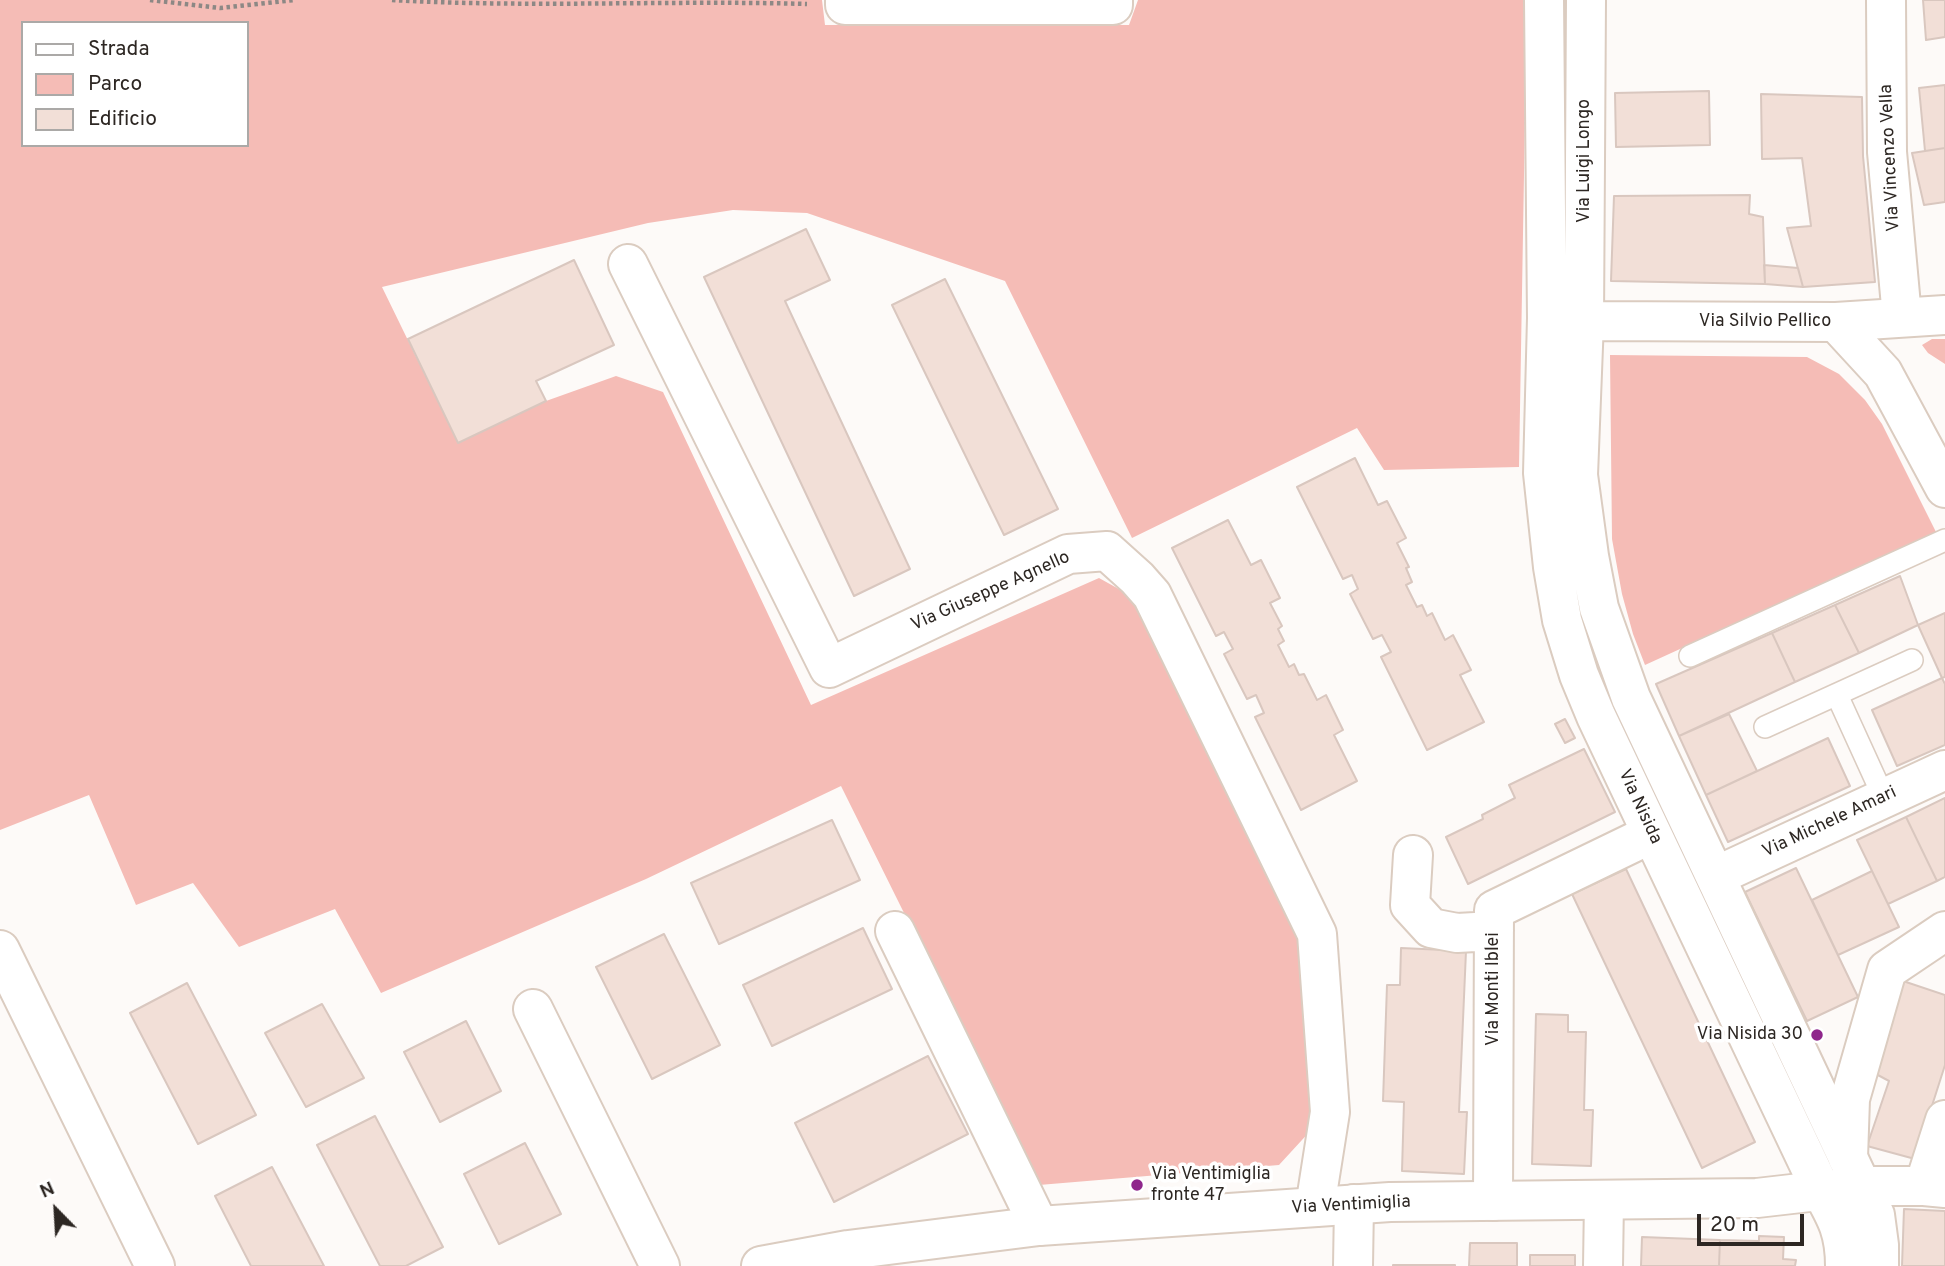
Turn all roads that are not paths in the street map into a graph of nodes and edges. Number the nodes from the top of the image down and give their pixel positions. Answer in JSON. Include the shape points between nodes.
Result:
{"nodes":[{"id":1,"x":1544,"y":0,"type":"edge"},
{"id":2,"x":1586,"y":0,"type":"edge"},
{"id":3,"x":1886,"y":0,"type":"edge"},
{"id":4,"x":845,"y":2,"type":"edge"},
{"id":5,"x":1113,"y":3,"type":"edge"},
{"id":6,"x":628,"y":264,"type":"dead end"},
{"id":7,"x":1945,"y":315,"type":"edge"},
{"id":8,"x":1902,"y":317,"type":"junction"},
{"id":9,"x":1566,"y":320,"type":"junction"},
{"id":10,"x":1836,"y":322,"type":"junction"},
{"id":11,"x":1945,"y":488,"type":"edge"},
{"id":12,"x":1945,"y":540,"type":"edge"},
{"id":13,"x":1690,"y":656,"type":"dead end"},
{"id":14,"x":1912,"y":660,"type":"dead end"},
{"id":15,"x":1837,"y":695,"type":"junction"},
{"id":16,"x":1765,"y":727,"type":"dead end"},
{"id":17,"x":1945,"y":770,"type":"edge"},
{"id":18,"x":1884,"y":798,"type":"junction"},
{"id":19,"x":1651,"y":834,"type":"junction"},
{"id":20,"x":1413,"y":855,"type":"dead end"},
{"id":21,"x":1716,"y":876,"type":"junction"},
{"id":22,"x":895,"y":931,"type":"dead end"},
{"id":23,"x":1494,"y":931,"type":"junction"},
{"id":24,"x":1945,"y":931,"type":"edge"},
{"id":25,"x":0,"y":950,"type":"edge"},
{"id":26,"x":533,"y":1009,"type":"dead end"},
{"id":27,"x":1945,"y":1120,"type":"edge"},
{"id":28,"x":1854,"y":1172,"type":"junction"},
{"id":29,"x":1935,"y":1187,"type":"edge"},
{"id":30,"x":1821,"y":1190,"type":"junction"},
{"id":31,"x":1604,"y":1200,"type":"junction"},
{"id":32,"x":1493,"y":1201,"type":"junction"},
{"id":33,"x":1354,"y":1204,"type":"junction"},
{"id":34,"x":1315,"y":1207,"type":"junction"},
{"id":35,"x":1039,"y":1226,"type":"junction"},
{"id":36,"x":155,"y":1266,"type":"edge"},
{"id":37,"x":660,"y":1266,"type":"edge"},
{"id":38,"x":761,"y":1266,"type":"edge"},
{"id":39,"x":1353,"y":1266,"type":"edge"},
{"id":40,"x":1603,"y":1266,"type":"edge"},
{"id":41,"x":1844,"y":1266,"type":"edge"},
{"id":42,"x":1879,"y":1266,"type":"edge"}],
"edges":[{"from":1,"to":9,"type":"street"},
{"from":2,"to":9,"type":"street","name":"Via Luigi Longo"},
{"from":3,"to":8,"type":"street","name":"Via Vincenzo Vella","via":[[1887,152]]},
{"from":4,"to":5,"type":"street"},
{"from":6,"to":34,"type":"street","name":"Via Giuseppe Agnello","via":[[829,668],[1068,554],[1107,551],[1152,595],[1317,934],[1329,1112]]},
{"from":7,"to":8,"type":"street","name":"Via Silvio Pellico"},
{"from":8,"to":10,"type":"street","name":"Via Silvio Pellico"},
{"from":9,"to":10,"type":"street","name":"Via Silvio Pellico"},
{"from":9,"to":19,"type":"street","name":"Via Nisida","via":[[1543,473],[1553,567],[1562,620],[1579,675]]},
{"from":9,"to":21,"type":"street","via":[[1578,475],[1599,608],[1631,698]]},
{"from":10,"to":11,"type":"street","via":[[1883,373]]},
{"from":12,"to":13,"type":"lane"},
{"from":14,"to":15,"type":"lane"},
{"from":15,"to":16,"type":"lane"},
{"from":15,"to":18,"type":"lane"},
{"from":17,"to":18,"type":"street","name":"Via Michele Amari"},
{"from":18,"to":21,"type":"street","name":"Via Michele Amari"},
{"from":19,"to":23,"type":"street","name":"Via Monti Iblei","via":[[1494,910]]},
{"from":19,"to":30,"type":"street","name":"Via Nisida"},
{"from":20,"to":23,"type":"street","via":[[1410,905],[1431,928],[1457,933]]},
{"from":21,"to":28,"type":"street"},
{"from":22,"to":35,"type":"street"},
{"from":23,"to":32,"type":"street","name":"Via Monti Iblei"},
{"from":24,"to":28,"type":"street","via":[[1887,970],[1850,1099]]},
{"from":25,"to":36,"type":"street"},
{"from":26,"to":37,"type":"street"},
{"from":27,"to":29,"type":"street"},
{"from":28,"to":29,"type":"street","name":"Via Ventimiglia"},
{"from":28,"to":30,"type":"street","name":"Via Ventimiglia"},
{"from":28,"to":42,"type":"street","via":[[1875,1215]]},
{"from":30,"to":31,"type":"street","name":"Via Ventimiglia","via":[[1757,1198]]},
{"from":30,"to":41,"type":"street","name":"Via Nisida","via":[[1840,1224]]},
{"from":31,"to":32,"type":"street","name":"Via Ventimiglia"},
{"from":31,"to":40,"type":"street"},
{"from":32,"to":33,"type":"street","name":"Via Ventimiglia"},
{"from":33,"to":34,"type":"street","name":"Via Ventimiglia"},
{"from":33,"to":39,"type":"street"},
{"from":34,"to":35,"type":"street","name":"Via Ventimiglia"},
{"from":35,"to":38,"type":"street","name":"Via Ventimiglia"}]}
